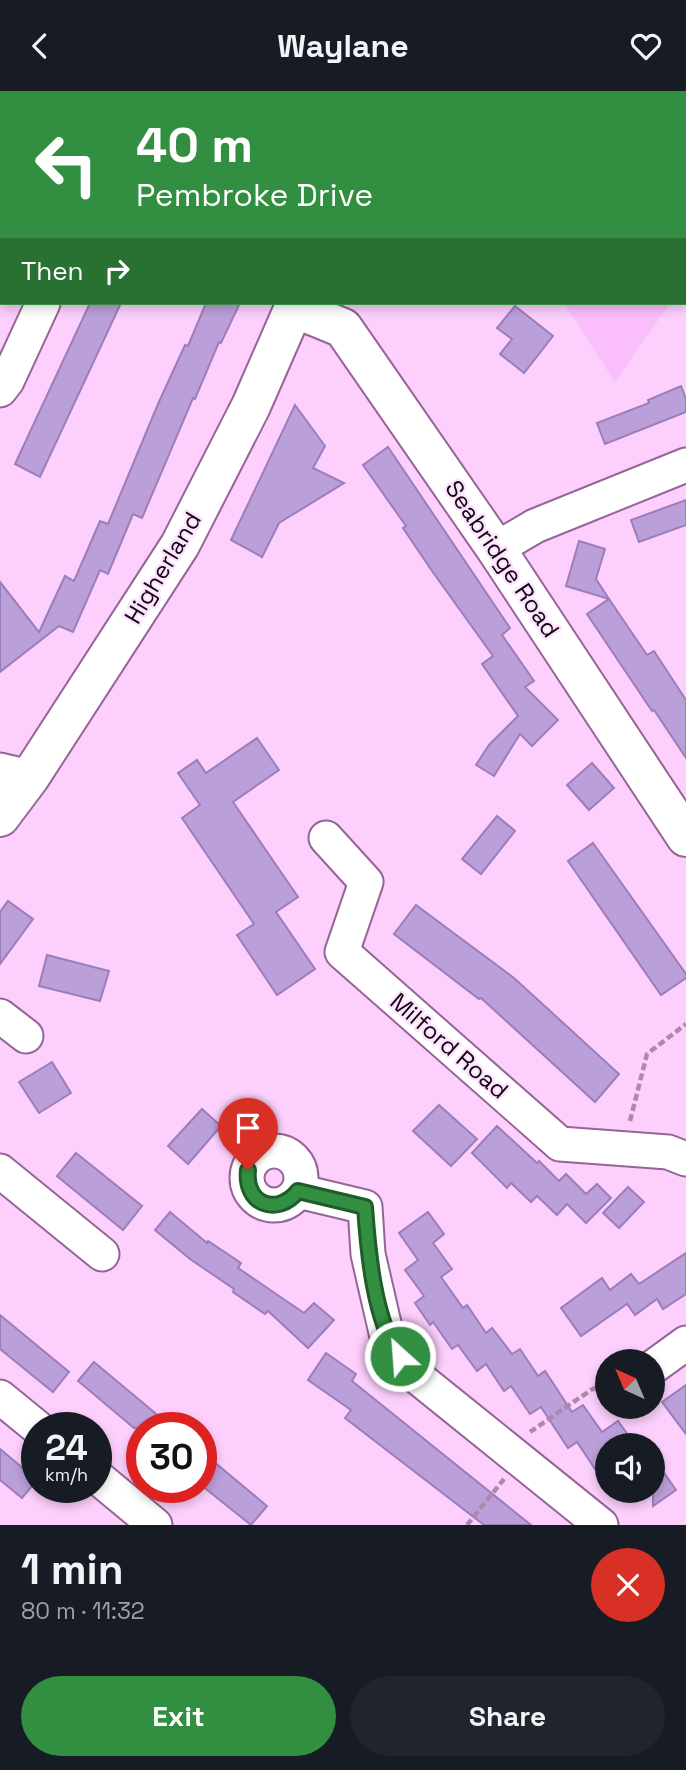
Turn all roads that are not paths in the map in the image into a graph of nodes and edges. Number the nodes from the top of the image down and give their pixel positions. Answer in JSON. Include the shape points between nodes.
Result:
{"nodes":[{"id":1,"x":42,"y":305,"type":"edge"},
{"id":2,"x":295,"y":305,"type":"edge"},
{"id":3,"x":0,"y":390,"type":"edge"},
{"id":4,"x":686,"y":465,"type":"edge"},
{"id":5,"x":496,"y":549,"type":"junction"},
{"id":6,"x":15,"y":773,"type":"edge"},
{"id":7,"x":0,"y":817,"type":"edge"},
{"id":8,"x":686,"y":837,"type":"edge"},
{"id":9,"x":326,"y":838,"type":"dead end"},
{"id":10,"x":0,"y":1016,"type":"edge"},
{"id":11,"x":26,"y":1037,"type":"dead end"},
{"id":12,"x":686,"y":1159,"type":"edge"},
{"id":13,"x":0,"y":1171,"type":"edge"},
{"id":14,"x":298,"y":1191,"type":"dead end"},
{"id":15,"x":102,"y":1254,"type":"dead end"},
{"id":16,"x":686,"y":1343,"type":"edge"},
{"id":17,"x":665,"y":1358,"type":"edge"},
{"id":18,"x":0,"y":1397,"type":"edge"},
{"id":19,"x":21,"y":1414,"type":"edge"},
{"id":20,"x":112,"y":1489,"type":"edge"},
{"id":21,"x":155,"y":1525,"type":"edge"},
{"id":22,"x":601,"y":1525,"type":"edge"}],
"edges":[{"from":1,"to":3,"type":"street"},
{"from":2,"to":5,"type":"main road","name":"Seabridge Road","via":[[343,328]]},
{"from":2,"to":6,"type":"main road","name":"Higherland","via":[[224,463],[180,545]]},
{"from":4,"to":5,"type":"street","via":[[535,526]]},
{"from":5,"to":8,"type":"main road","name":"Seabridge Road"},
{"from":6,"to":7,"type":"main road","name":"Higherland"},
{"from":9,"to":12,"type":"street","name":"Milford Road","via":[[366,882],[342,952],[560,1144],[668,1152]]},
{"from":10,"to":11,"type":"street"},
{"from":13,"to":15,"type":"street"},
{"from":14,"to":22,"type":"street","via":[[365,1207],[368,1254],[388,1341],[411,1372]]},
{"from":16,"to":17,"type":"street"},
{"from":18,"to":19,"type":"street"},
{"from":20,"to":21,"type":"street"}]}
